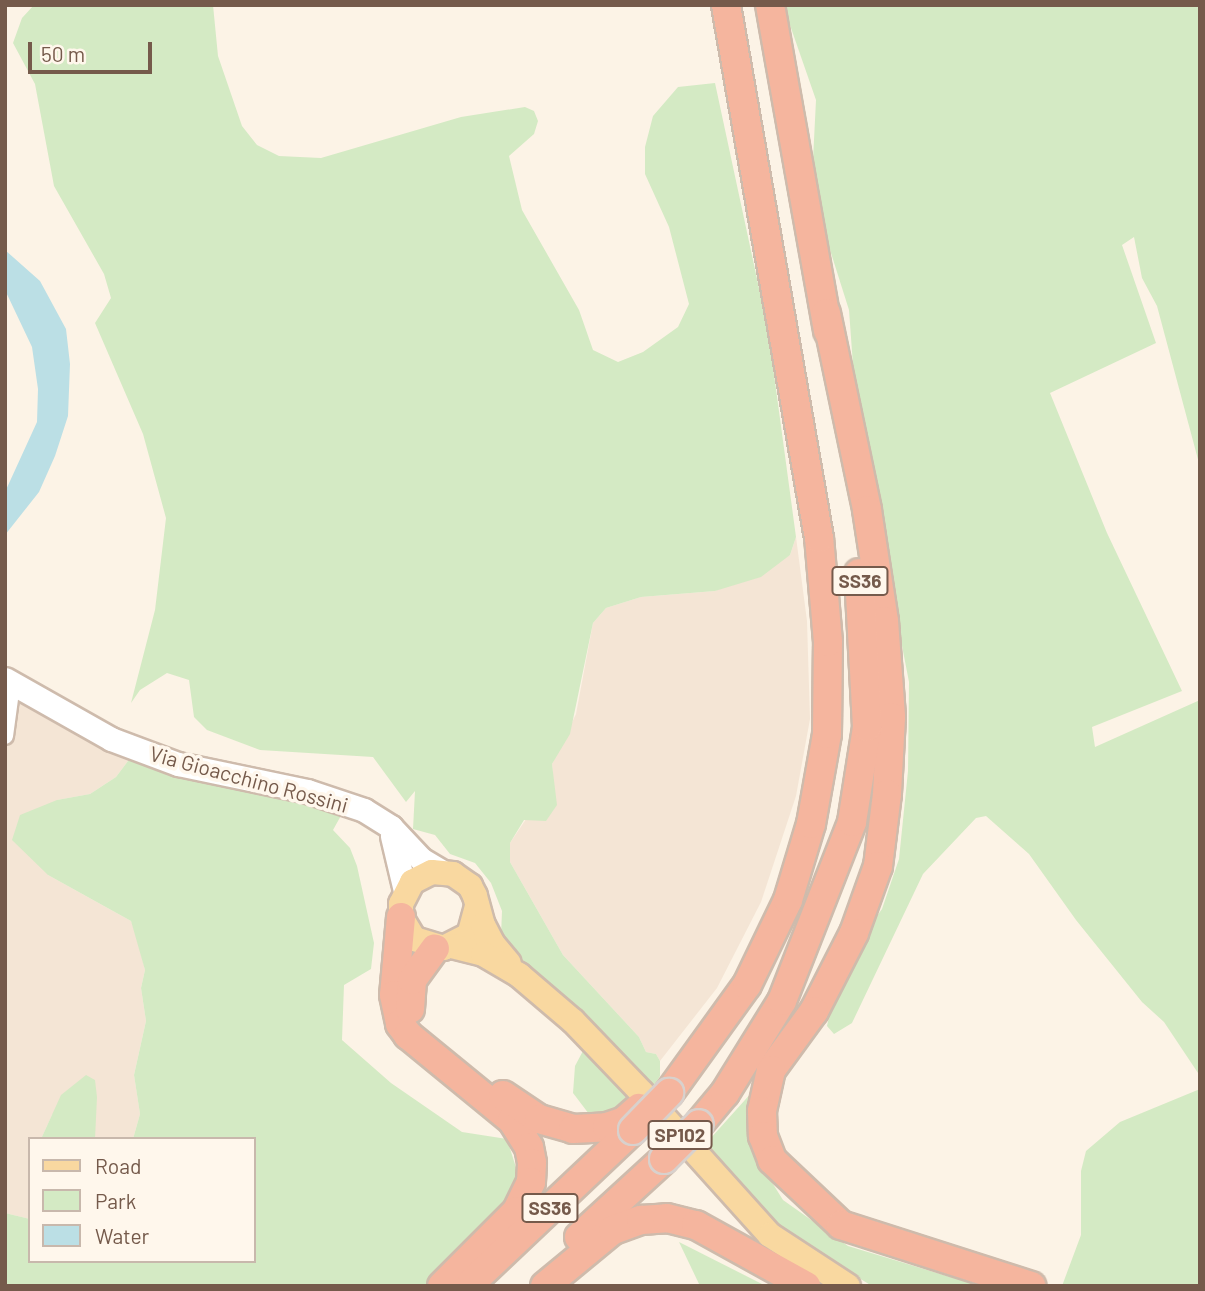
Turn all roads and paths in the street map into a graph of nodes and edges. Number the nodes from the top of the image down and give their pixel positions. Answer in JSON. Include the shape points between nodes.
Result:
{"nodes":[{"id":1,"x":726,"y":5,"type":"edge"},
{"id":2,"x":770,"y":5,"type":"edge"},
{"id":3,"x":826,"y":313,"type":"junction"},
{"id":4,"x":9,"y":682,"type":"edge"},
{"id":5,"x":5,"y":736,"type":"edge"},
{"id":6,"x":381,"y":819,"type":"junction"},
{"id":7,"x":443,"y":872,"type":"junction"},
{"id":8,"x":403,"y":904,"type":"junction"},
{"id":9,"x":477,"y":906,"type":"junction"},
{"id":10,"x":443,"y":947,"type":"junction"},
{"id":11,"x":519,"y":975,"type":"junction"},
{"id":12,"x":636,"y":1119,"type":"junction"},
{"id":13,"x":442,"y":1286,"type":"edge"},
{"id":14,"x":468,"y":1286,"type":"edge"},
{"id":15,"x":526,"y":1286,"type":"edge"},
{"id":16,"x":545,"y":1286,"type":"edge"},
{"id":17,"x":806,"y":1286,"type":"edge"},
{"id":18,"x":848,"y":1286,"type":"edge"},
{"id":19,"x":1031,"y":1286,"type":"edge"}],
"edges":[{"from":1,"to":12,"type":"highway","number":"SS36","bridge":true,"via":[[819,538],[828,642],[824,764],[789,900],[747,985]]},
{"from":2,"to":3,"type":"highway","number":"SS36"},
{"from":3,"to":15,"type":"highway","number":"SS36","bridge":true,"via":[[867,671],[862,774],[852,822],[782,1001],[725,1093],[664,1159]]},
{"from":3,"to":19,"type":"highway","via":[[867,510],[884,621],[891,718],[887,794],[878,866],[853,933],[814,1011],[771,1070],[762,1111],[763,1136],[772,1160],[841,1225]]},
{"from":4,"to":5,"type":"street"},
{"from":4,"to":6,"type":"street","name":"Via Gioacchino Rossini","via":[[111,739],[177,764],[307,792]]},
{"from":6,"to":7,"type":"street","name":"Via Gioacchino Rossini","via":[[421,859]]},
{"from":6,"to":8,"type":"street","via":[[396,844]]},
{"from":7,"to":8,"type":"main road","via":[[421,876]]},
{"from":7,"to":9,"type":"main road","via":[[470,886]]},
{"from":8,"to":10,"type":"main road","via":[[414,939]]},
{"from":8,"to":13,"type":"highway","via":[[394,995],[400,1024],[512,1120],[529,1147],[531,1163],[531,1182],[517,1211]]},
{"from":9,"to":10,"type":"main road","via":[[468,935]]},
{"from":9,"to":11,"type":"main road","number":"SP102","via":[[492,943]]},
{"from":10,"to":11,"type":"main road","number":"SP102","via":[[483,954]]},
{"from":10,"to":12,"type":"highway","via":[[412,980],[409,1006],[414,1019],[523,1111],[555,1126],[591,1129]]},
{"from":11,"to":18,"type":"main road","number":"SP102","via":[[573,1021],[634,1084],[769,1235]]},
{"from":12,"to":14,"type":"highway","number":"SS36"},
{"from":16,"to":17,"type":"highway","via":[[613,1230],[641,1220],[667,1218],[696,1226]]}]}
